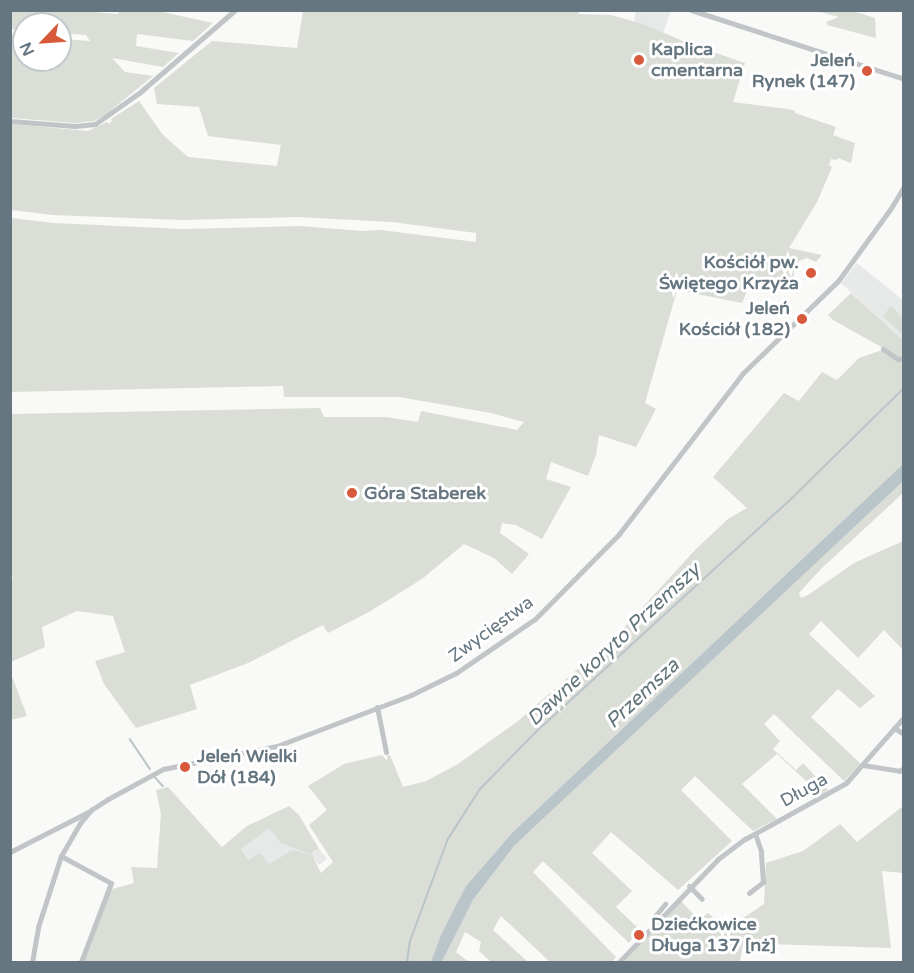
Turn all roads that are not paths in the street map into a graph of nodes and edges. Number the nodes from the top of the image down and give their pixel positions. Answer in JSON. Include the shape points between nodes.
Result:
{"nodes":[{"id":1,"x":235,"y":10,"type":"edge"},
{"id":2,"x":691,"y":10,"type":"edge"},
{"id":3,"x":697,"y":12,"type":"edge"},
{"id":4,"x":903,"y":79,"type":"edge"},
{"id":5,"x":10,"y":121,"type":"edge"},
{"id":6,"x":903,"y":186,"type":"edge"},
{"id":7,"x":884,"y":349,"type":"dead end"},
{"id":8,"x":903,"y":358,"type":"edge"},
{"id":9,"x":377,"y":707,"type":"junction"},
{"id":10,"x":903,"y":717,"type":"edge"},
{"id":11,"x":894,"y":728,"type":"junction"},
{"id":12,"x":903,"y":734,"type":"edge"},
{"id":13,"x":387,"y":752,"type":"dead end"},
{"id":14,"x":863,"y":765,"type":"junction"},
{"id":15,"x":903,"y":768,"type":"edge"},
{"id":16,"x":91,"y":810,"type":"junction"},
{"id":17,"x":755,"y":834,"type":"junction"},
{"id":18,"x":10,"y":852,"type":"edge"},
{"id":19,"x":61,"y":856,"type":"junction"},
{"id":20,"x":689,"y":886,"type":"junction"},
{"id":21,"x":749,"y":893,"type":"dead end"},
{"id":22,"x":702,"y":899,"type":"dead end"},
{"id":23,"x":665,"y":904,"type":"dead end"},
{"id":24,"x":654,"y":923,"type":"junction"},
{"id":25,"x":33,"y":948,"type":"junction"},
{"id":26,"x":27,"y":963,"type":"edge"},
{"id":27,"x":32,"y":963,"type":"edge"},
{"id":28,"x":81,"y":963,"type":"edge"},
{"id":29,"x":619,"y":963,"type":"edge"}],
"edges":[{"from":1,"to":5,"type":"street","via":[[139,93],[95,124]]},
{"from":2,"to":3,"type":"street"},
{"from":3,"to":4,"type":"street"},
{"from":6,"to":9,"type":"street","name":"Zwycięstwa","via":[[838,281],[743,373],[627,525],[552,603],[523,629],[456,673]]},
{"from":7,"to":8,"type":"street","via":[[898,359]]},
{"from":9,"to":13,"type":"street"},
{"from":9,"to":16,"type":"street","name":"Zwycięstwa","via":[[277,746],[163,769]]},
{"from":10,"to":11,"type":"street","name":"Długa"},
{"from":11,"to":12,"type":"street"},
{"from":11,"to":14,"type":"street","name":"Długa"},
{"from":14,"to":15,"type":"street","via":[[899,771]]},
{"from":14,"to":17,"type":"street","name":"Długa","via":[[839,788]]},
{"from":16,"to":18,"type":"street"},
{"from":16,"to":19,"type":"street","name":"Zwycięstwa"},
{"from":17,"to":20,"type":"street","name":"Długa","via":[[729,849]]},
{"from":17,"to":21,"type":"street","via":[[761,851],[763,882]]},
{"from":19,"to":25,"type":"street","name":"Zwycięstwa"},
{"from":19,"to":28,"type":"street","via":[[111,883]]},
{"from":20,"to":22,"type":"street"},
{"from":20,"to":24,"type":"street","name":"Długa"},
{"from":23,"to":24,"type":"street","name":"Długa","via":[[653,918]]},
{"from":24,"to":29,"type":"street","name":"Długa"},
{"from":25,"to":26,"type":"street"},
{"from":25,"to":27,"type":"street","name":"Zwycięstwa"}]}
